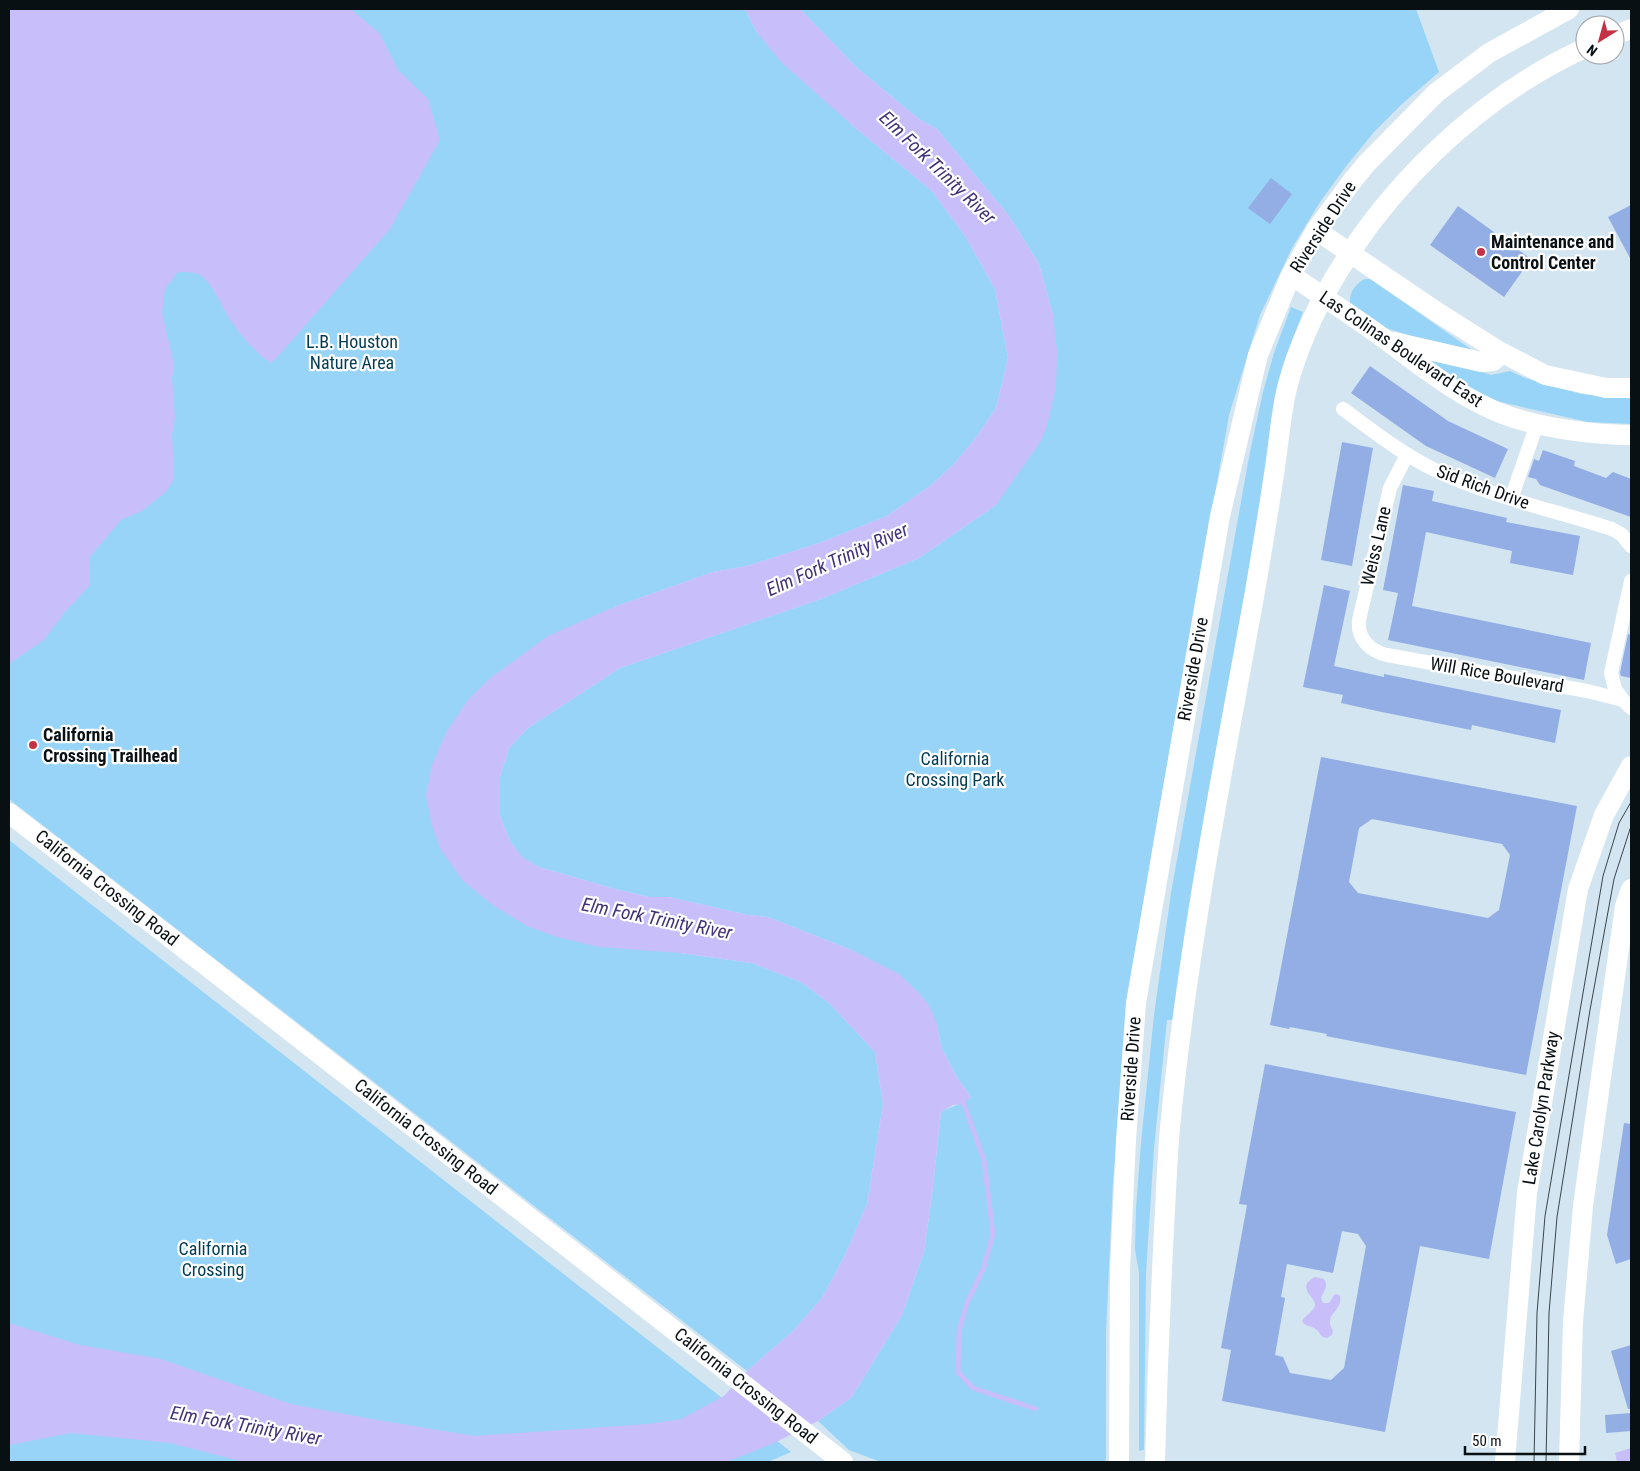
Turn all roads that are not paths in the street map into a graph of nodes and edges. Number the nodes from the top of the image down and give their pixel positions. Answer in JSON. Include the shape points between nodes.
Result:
{"nodes":[{"id":1,"x":1569,"y":9,"type":"edge"},
{"id":2,"x":1575,"y":53,"type":"edge"},
{"id":3,"x":1316,"y":230,"type":"junction"},
{"id":4,"x":1350,"y":254,"type":"junction"},
{"id":5,"x":1291,"y":275,"type":"junction"},
{"id":6,"x":1323,"y":297,"type":"junction"},
{"id":7,"x":1387,"y":341,"type":"junction"},
{"id":8,"x":1503,"y":354,"type":"junction"},
{"id":9,"x":1631,"y":388,"type":"edge"},
{"id":10,"x":1343,"y":410,"type":"dead end"},
{"id":11,"x":1537,"y":424,"type":"junction"},
{"id":12,"x":1631,"y":435,"type":"edge"},
{"id":13,"x":1407,"y":455,"type":"junction"},
{"id":14,"x":1511,"y":499,"type":"junction"},
{"id":15,"x":1631,"y":546,"type":"edge"},
{"id":16,"x":1631,"y":581,"type":"edge"},
{"id":17,"x":1364,"y":641,"type":"joint"},
{"id":18,"x":1627,"y":704,"type":"edge"},
{"id":19,"x":1631,"y":766,"type":"edge"},
{"id":20,"x":9,"y":813,"type":"edge"},
{"id":21,"x":1631,"y":890,"type":"edge"},
{"id":22,"x":843,"y":1462,"type":"edge"},
{"id":23,"x":1119,"y":1462,"type":"edge"},
{"id":24,"x":1155,"y":1462,"type":"edge"},
{"id":25,"x":1505,"y":1462,"type":"edge"},
{"id":26,"x":1569,"y":1462,"type":"edge"}],
"edges":[{"from":1,"to":3,"type":"main road","name":"Riverside Drive","via":[[1489,53],[1436,93],[1367,164]]},
{"from":2,"to":4,"type":"main road","via":[[1516,87],[1434,151],[1390,200]]},
{"from":3,"to":4,"type":"main road"},
{"from":3,"to":5,"type":"main road","name":"Riverside Drive"},
{"from":4,"to":6,"type":"main road"},
{"from":4,"to":8,"type":"main road"},
{"from":5,"to":6,"type":"main road","name":"Las Colinas Boulevard East"},
{"from":5,"to":23,"type":"main road","name":"Riverside Drive","via":[[1258,355],[1220,516],[1136,1003],[1120,1270]]},
{"from":6,"to":7,"type":"main road","name":"Las Colinas Boulevard East"},
{"from":6,"to":24,"type":"main road","via":[[1300,348],[1286,395],[1190,966],[1170,1129],[1157,1357]]},
{"from":7,"to":8,"type":"main road","via":[[1481,362],[1493,361]]},
{"from":7,"to":11,"type":"main road","name":"Las Colinas Boulevard East","via":[[1465,395],[1508,416]]},
{"from":8,"to":9,"type":"main road","via":[[1545,375],[1606,388]]},
{"from":10,"to":13,"type":"street","name":"Sid Rich Drive"},
{"from":11,"to":12,"type":"main road","name":"Las Colinas Boulevard East"},
{"from":11,"to":14,"type":"street"},
{"from":13,"to":14,"type":"street","name":"Sid Rich Drive","via":[[1448,476]]},
{"from":13,"to":17,"type":"street","name":"Weiss Lane","via":[[1390,488],[1380,527],[1358,627]]},
{"from":14,"to":15,"type":"street","name":"Sid Rich Drive","via":[[1612,529]]},
{"from":16,"to":18,"type":"street","via":[[1611,673],[1615,689]]},
{"from":17,"to":18,"type":"street","name":"Will Rice Boulevard","via":[[1375,651],[1387,655],[1587,691]]},
{"from":19,"to":25,"type":"main road","name":"Lake Carolyn Parkway","via":[[1604,814],[1576,899],[1527,1193]]},
{"from":20,"to":22,"type":"main road","name":"California Crossing Road"},
{"from":21,"to":26,"type":"main road","via":[[1625,906],[1583,1206],[1574,1322]]}]}
